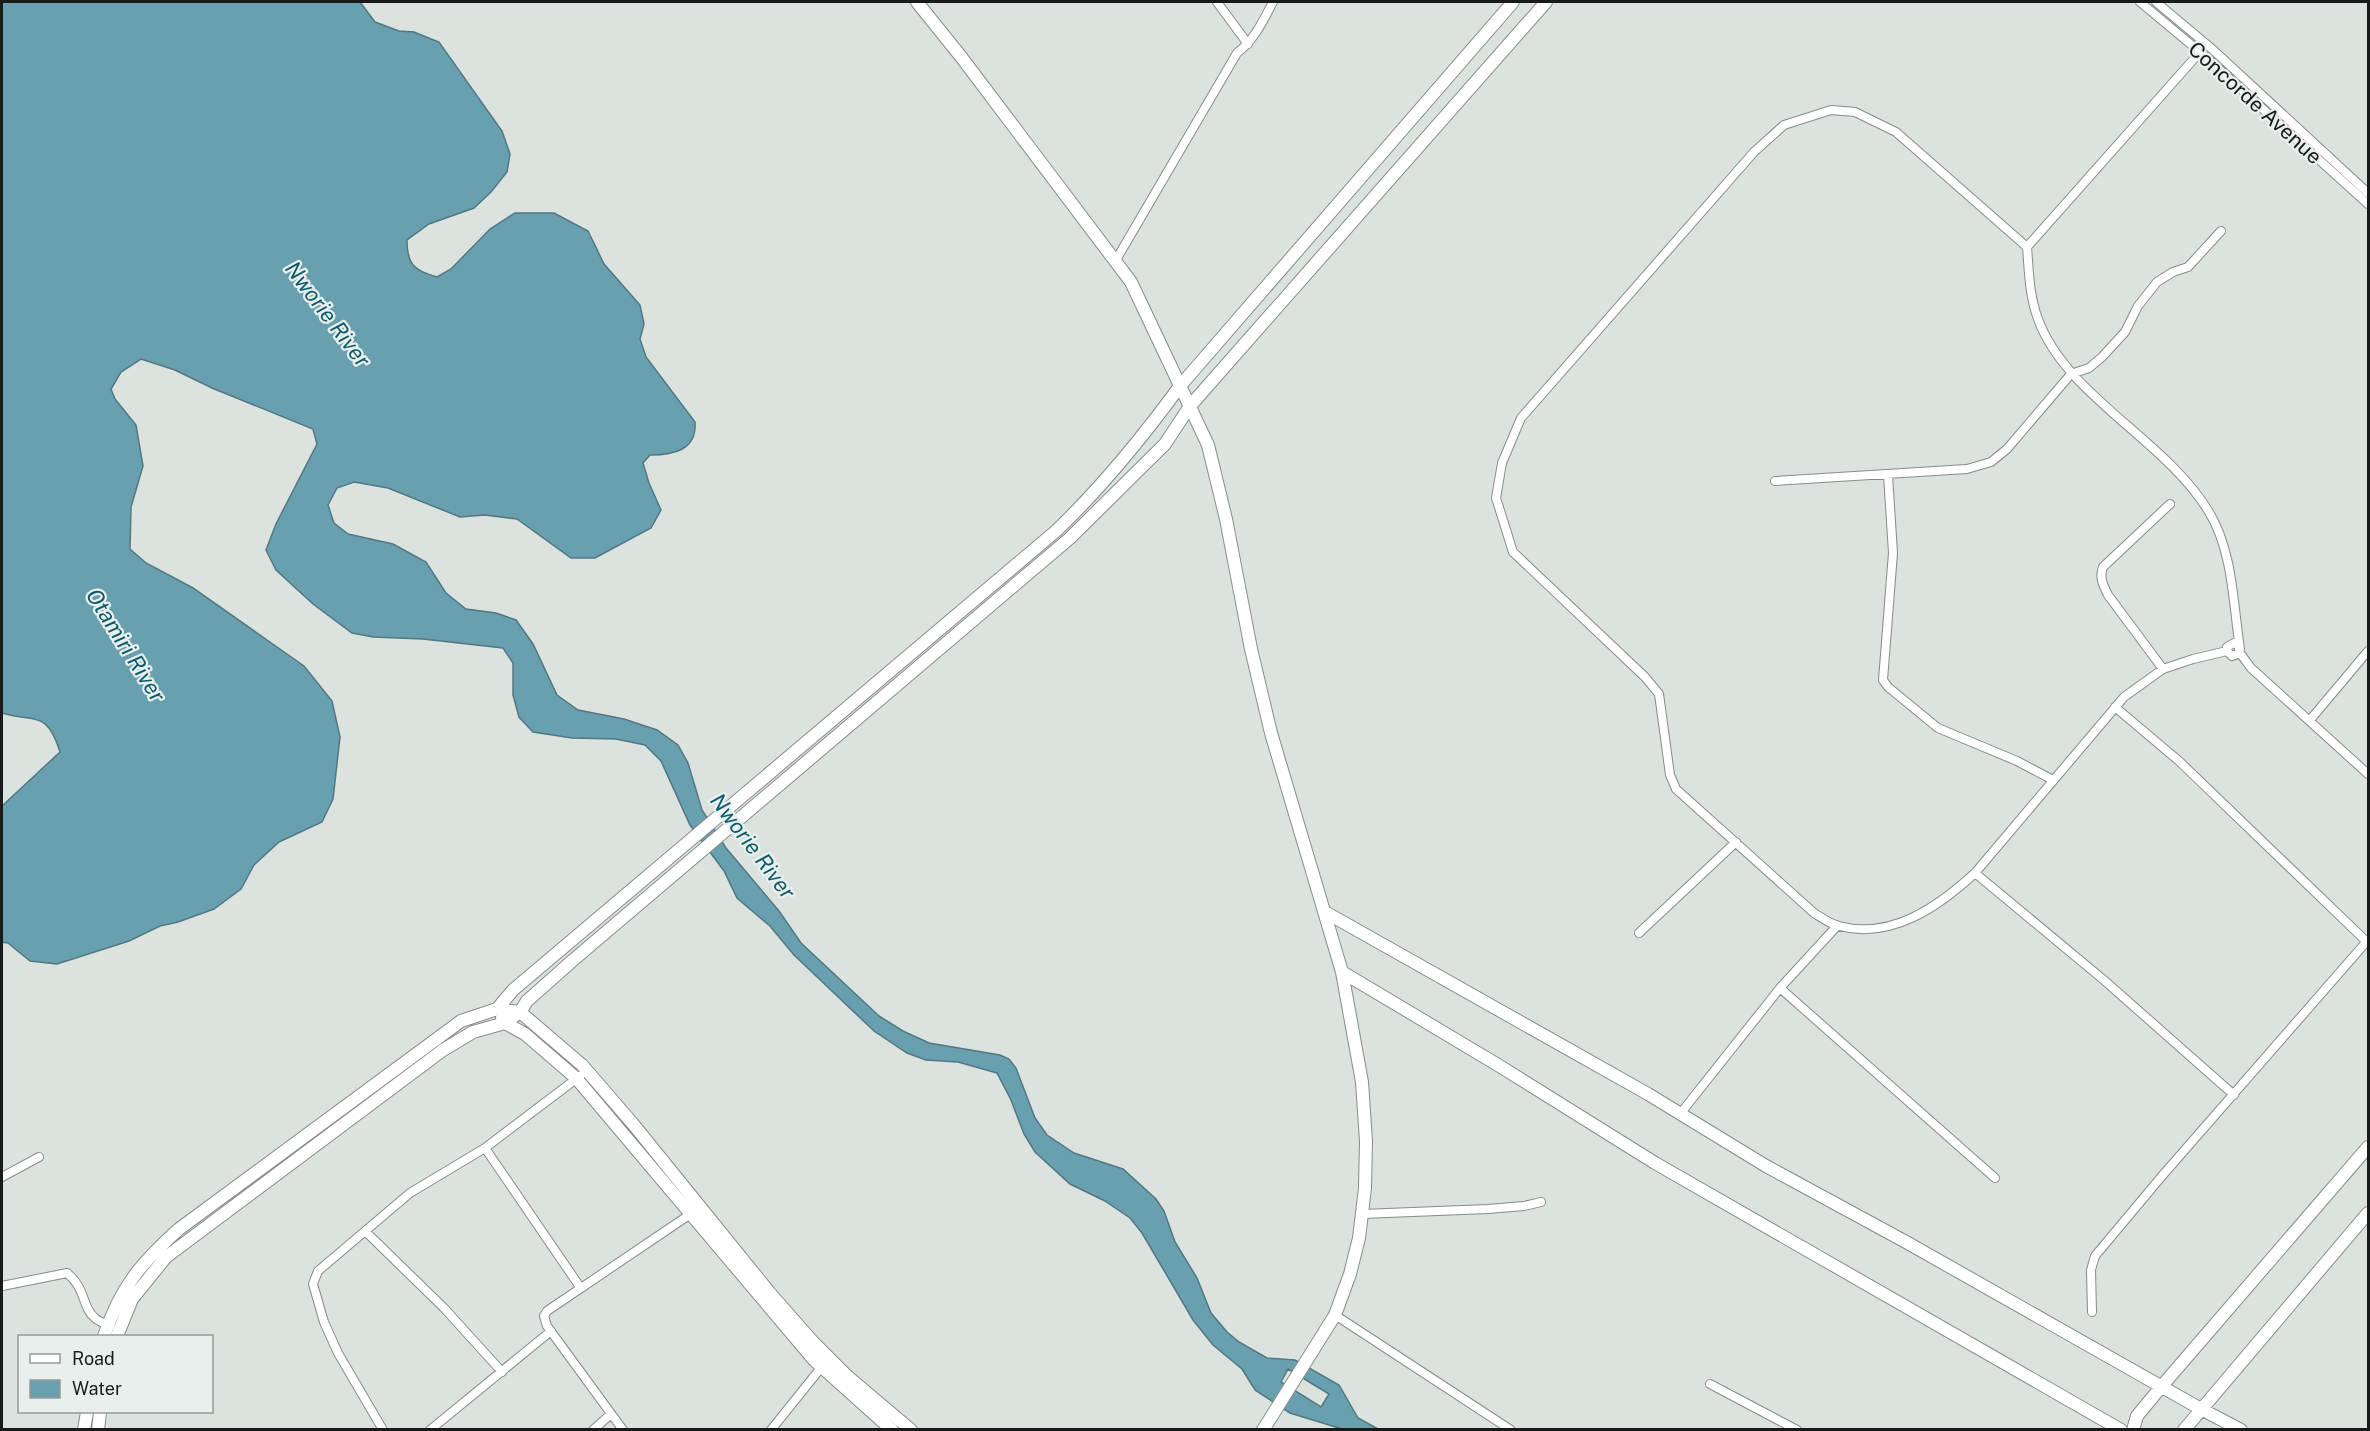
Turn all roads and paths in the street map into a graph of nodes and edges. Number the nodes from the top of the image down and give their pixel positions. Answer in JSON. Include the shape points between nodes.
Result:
{"nodes":[{"id":1,"x":917,"y":2,"type":"edge"},
{"id":2,"x":1217,"y":2,"type":"edge"},
{"id":3,"x":1273,"y":2,"type":"edge"},
{"id":4,"x":1513,"y":2,"type":"edge"},
{"id":5,"x":1546,"y":2,"type":"edge"},
{"id":6,"x":2140,"y":2,"type":"edge"},
{"id":7,"x":2156,"y":2,"type":"edge"},
{"id":8,"x":1248,"y":44,"type":"junction"},
{"id":9,"x":2200,"y":52,"type":"junction"},
{"id":10,"x":2368,"y":192,"type":"edge"},
{"id":11,"x":2368,"y":204,"type":"edge"},
{"id":12,"x":2221,"y":231,"type":"dead end"},
{"id":13,"x":2027,"y":247,"type":"junction"},
{"id":14,"x":1116,"y":260,"type":"junction"},
{"id":15,"x":2071,"y":374,"type":"junction"},
{"id":16,"x":1180,"y":386,"type":"junction"},
{"id":17,"x":1190,"y":406,"type":"junction"},
{"id":18,"x":1888,"y":475,"type":"junction"},
{"id":19,"x":1775,"y":481,"type":"dead end"},
{"id":20,"x":2170,"y":504,"type":"dead end"},
{"id":21,"x":2236,"y":618,"type":"junction"},
{"id":22,"x":2228,"y":647,"type":"junction"},
{"id":23,"x":2368,"y":651,"type":"edge"},
{"id":24,"x":2239,"y":653,"type":"junction"},
{"id":25,"x":2163,"y":669,"type":"junction"},
{"id":26,"x":2115,"y":707,"type":"junction"},
{"id":27,"x":2310,"y":720,"type":"junction"},
{"id":28,"x":2368,"y":774,"type":"edge"},
{"id":29,"x":2053,"y":780,"type":"junction"},
{"id":30,"x":1736,"y":842,"type":"junction"},
{"id":31,"x":1975,"y":873,"type":"junction"},
{"id":32,"x":1325,"y":912,"type":"junction"},
{"id":33,"x":1837,"y":926,"type":"junction"},
{"id":34,"x":1639,"y":933,"type":"dead end"},
{"id":35,"x":2368,"y":941,"type":"edge"},
{"id":36,"x":1342,"y":972,"type":"junction"},
{"id":37,"x":1780,"y":988,"type":"junction"},
{"id":38,"x":497,"y":1009,"type":"junction"},
{"id":39,"x":520,"y":1012,"type":"junction"},
{"id":40,"x":504,"y":1023,"type":"junction"},
{"id":41,"x":581,"y":1074,"type":"junction"},
{"id":42,"x":2234,"y":1095,"type":"junction"},
{"id":43,"x":1680,"y":1114,"type":"junction"},
{"id":44,"x":2368,"y":1147,"type":"edge"},
{"id":45,"x":485,"y":1148,"type":"junction"},
{"id":46,"x":39,"y":1157,"type":"dead end"},
{"id":47,"x":2,"y":1177,"type":"edge"},
{"id":48,"x":1995,"y":1178,"type":"dead end"},
{"id":49,"x":1541,"y":1202,"type":"dead end"},
{"id":50,"x":696,"y":1210,"type":"junction"},
{"id":51,"x":2368,"y":1213,"type":"edge"},
{"id":52,"x":1362,"y":1214,"type":"junction"},
{"id":53,"x":365,"y":1231,"type":"junction"},
{"id":54,"x":2,"y":1286,"type":"edge"},
{"id":55,"x":580,"y":1287,"type":"junction"},
{"id":56,"x":2092,"y":1312,"type":"dead end"},
{"id":57,"x":1335,"y":1315,"type":"junction"},
{"id":58,"x":551,"y":1330,"type":"junction"},
{"id":59,"x":106,"y":1331,"type":"edge"},
{"id":60,"x":117,"y":1335,"type":"edge"},
{"id":61,"x":826,"y":1363,"type":"junction"},
{"id":62,"x":502,"y":1372,"type":"junction"},
{"id":63,"x":1710,"y":1384,"type":"dead end"},
{"id":64,"x":2161,"y":1387,"type":"junction"},
{"id":65,"x":2201,"y":1409,"type":"junction"},
{"id":66,"x":87,"y":1413,"type":"edge"},
{"id":67,"x":100,"y":1413,"type":"edge"},
{"id":68,"x":611,"y":1414,"type":"junction"},
{"id":69,"x":84,"y":1430,"type":"edge"},
{"id":70,"x":98,"y":1430,"type":"edge"},
{"id":71,"x":382,"y":1430,"type":"edge"},
{"id":72,"x":430,"y":1430,"type":"edge"},
{"id":73,"x":593,"y":1430,"type":"edge"},
{"id":74,"x":624,"y":1430,"type":"edge"},
{"id":75,"x":771,"y":1430,"type":"edge"},
{"id":76,"x":892,"y":1430,"type":"edge"},
{"id":77,"x":911,"y":1430,"type":"edge"},
{"id":78,"x":1263,"y":1430,"type":"edge"},
{"id":79,"x":1511,"y":1430,"type":"edge"},
{"id":80,"x":1797,"y":1430,"type":"edge"},
{"id":81,"x":2121,"y":1430,"type":"edge"},
{"id":82,"x":2133,"y":1430,"type":"edge"},
{"id":83,"x":2184,"y":1430,"type":"edge"},
{"id":84,"x":2241,"y":1430,"type":"edge"}],
"edges":[{"from":1,"to":14,"type":"main road"},
{"from":2,"to":8,"type":"street"},
{"from":3,"to":8,"type":"street"},
{"from":4,"to":16,"type":"main road"},
{"from":5,"to":17,"type":"main road"},
{"from":6,"to":9,"type":"street","name":"Concorde Avenue"},
{"from":7,"to":10,"type":"street","name":"Concorde Avenue"},
{"from":8,"to":14,"type":"street","via":[[1237,52]]},
{"from":9,"to":11,"type":"street","name":"Concorde Avenue"},
{"from":9,"to":13,"type":"street"},
{"from":12,"to":15,"type":"street","via":[[2188,267],[2157,282],[2138,306],[2125,332],[2102,357],[2089,368]]},
{"from":13,"to":15,"type":"street","via":[[2030,290],[2038,319]]},
{"from":13,"to":30,"type":"street","via":[[1896,132],[1855,112],[1831,110],[1784,125],[1754,152],[1521,418],[1502,463],[1496,498],[1513,552],[1659,694],[1670,775],[1677,789]]},
{"from":14,"to":16,"type":"main road","via":[[1131,282]]},
{"from":15,"to":18,"type":"street","via":[[2007,449],[1991,462],[1967,469]]},
{"from":15,"to":21,"type":"street","via":[[2152,447],[2209,511],[2223,539]]},
{"from":16,"to":17,"type":"main road"},
{"from":16,"to":38,"type":"main road","via":[[1096,492],[1056,531],[513,990]]},
{"from":17,"to":32,"type":"main road","via":[[1208,445],[1271,733]]},
{"from":17,"to":39,"type":"main road","via":[[1165,444],[1071,538],[526,1001]]},
{"from":18,"to":19,"type":"street"},
{"from":18,"to":29,"type":"street","via":[[1893,553],[1883,680],[1938,728]]},
{"from":20,"to":25,"type":"street","via":[[2101,573],[2108,595]]},
{"from":21,"to":22,"type":"street"},
{"from":21,"to":24,"type":"street"},
{"from":22,"to":24,"type":"street","via":[[2228,654]]},
{"from":22,"to":25,"type":"street"},
{"from":23,"to":27,"type":"street"},
{"from":24,"to":27,"type":"street"},
{"from":25,"to":26,"type":"street"},
{"from":26,"to":29,"type":"street"},
{"from":26,"to":35,"type":"street","via":[[2179,761]]},
{"from":27,"to":28,"type":"street"},
{"from":29,"to":31,"type":"street"},
{"from":30,"to":33,"type":"street","via":[[1814,914]]},
{"from":30,"to":34,"type":"street"},
{"from":31,"to":33,"type":"street","via":[[1933,908],[1905,922],[1870,929]]},
{"from":31,"to":42,"type":"street"},
{"from":32,"to":36,"type":"main road"},
{"from":32,"to":43,"type":"main road"},
{"from":33,"to":37,"type":"street"},
{"from":35,"to":42,"type":"street"},
{"from":36,"to":52,"type":"main road","via":[[1362,1082]]},
{"from":36,"to":81,"type":"main road","via":[[1673,1174]]},
{"from":37,"to":43,"type":"street"},
{"from":37,"to":48,"type":"street"},
{"from":38,"to":39,"type":"main road"},
{"from":38,"to":40,"type":"main road"},
{"from":38,"to":59,"type":"main road","via":[[461,1021],[179,1229],[131,1278]]},
{"from":39,"to":40,"type":"main road"},
{"from":39,"to":41,"type":"main road"},
{"from":40,"to":41,"type":"main road"},
{"from":40,"to":60,"type":"main road","via":[[473,1032],[443,1050],[166,1257],[132,1299]]},
{"from":41,"to":45,"type":"street"},
{"from":41,"to":50,"type":"main road"},
{"from":42,"to":56,"type":"street","via":[[2095,1256],[2091,1270]]},
{"from":43,"to":64,"type":"main road"},
{"from":44,"to":64,"type":"main road"},
{"from":45,"to":53,"type":"street","via":[[410,1193]]},
{"from":45,"to":55,"type":"street"},
{"from":46,"to":47,"type":"street"},
{"from":49,"to":52,"type":"street","via":[[1488,1209]]},
{"from":50,"to":55,"type":"street"},
{"from":50,"to":61,"type":"main road"},
{"from":51,"to":65,"type":"main road"},
{"from":52,"to":57,"type":"main road","via":[[1350,1274]]},
{"from":53,"to":62,"type":"street","via":[[444,1308]]},
{"from":53,"to":71,"type":"street","via":[[318,1271],[313,1284],[338,1353]]},
{"from":54,"to":59,"type":"street","via":[[67,1273],[76,1281],[88,1309]]},
{"from":55,"to":58,"type":"street","via":[[547,1311],[544,1322]]},
{"from":57,"to":78,"type":"main road"},
{"from":57,"to":79,"type":"street"},
{"from":58,"to":62,"type":"street"},
{"from":58,"to":68,"type":"street"},
{"from":61,"to":75,"type":"street"},
{"from":61,"to":76,"type":"main road"},
{"from":61,"to":77,"type":"main road"},
{"from":62,"to":72,"type":"street"},
{"from":63,"to":80,"type":"street"},
{"from":64,"to":65,"type":"main road"},
{"from":64,"to":82,"type":"main road","via":[[2137,1416]]},
{"from":65,"to":83,"type":"main road"},
{"from":65,"to":84,"type":"main road"},
{"from":66,"to":69,"type":"main road"},
{"from":67,"to":70,"type":"main road"},
{"from":68,"to":73,"type":"street"},
{"from":68,"to":74,"type":"street"}]}
